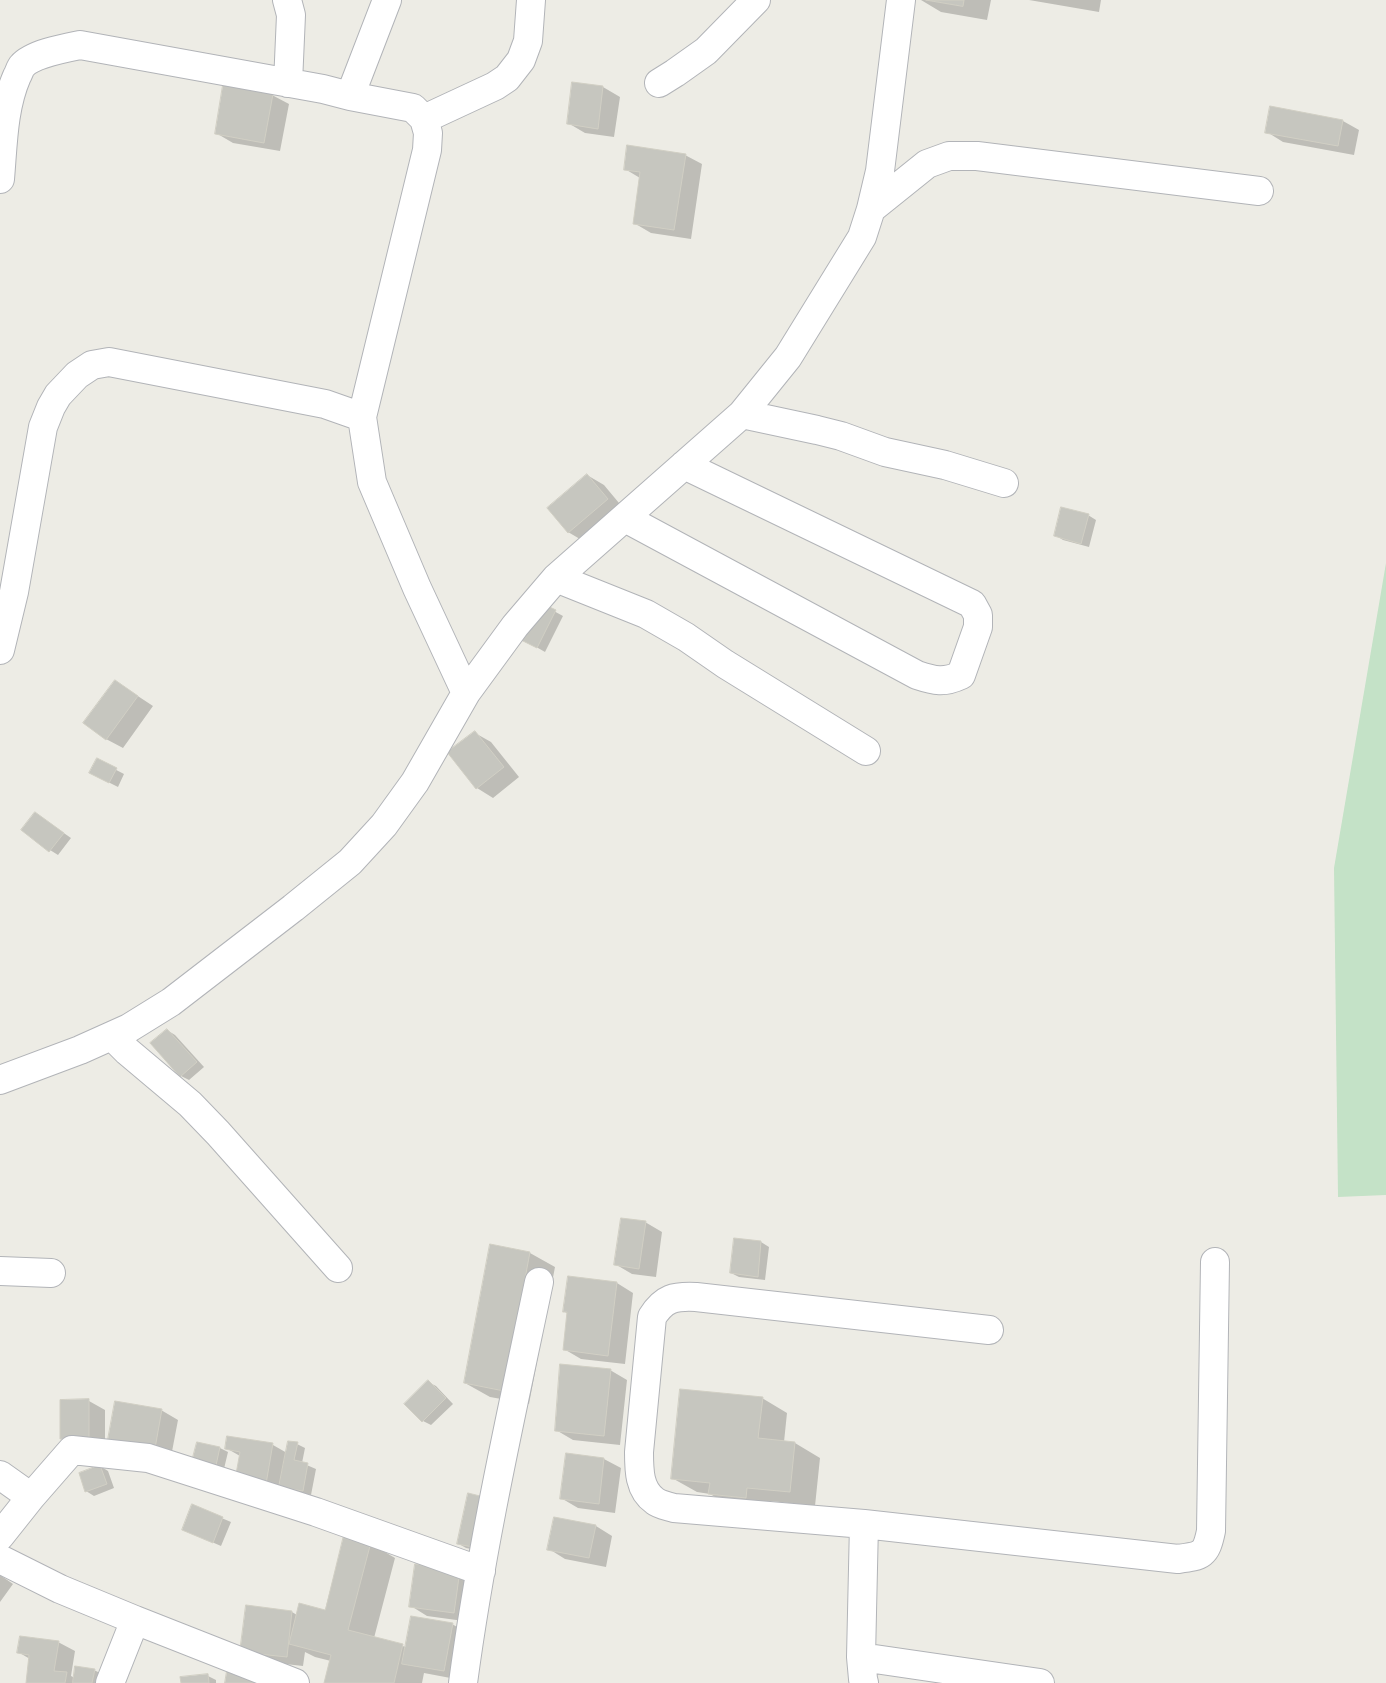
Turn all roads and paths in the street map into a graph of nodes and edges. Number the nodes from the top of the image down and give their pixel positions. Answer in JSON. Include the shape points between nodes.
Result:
{"nodes":[{"id":1,"x":287,"y":0,"type":"edge"},
{"id":2,"x":387,"y":0,"type":"edge"},
{"id":3,"x":531,"y":0,"type":"edge"},
{"id":4,"x":756,"y":0,"type":"edge"},
{"id":5,"x":901,"y":0,"type":"edge"},
{"id":6,"x":660,"y":82,"type":"dead end"},
{"id":7,"x":288,"y":83,"type":"junction"},
{"id":8,"x":350,"y":96,"type":"junction"},
{"id":9,"x":424,"y":118,"type":"junction"},
{"id":10,"x":0,"y":179,"type":"edge"},
{"id":11,"x":1260,"y":191,"type":"dead end"},
{"id":12,"x":871,"y":209,"type":"junction"},
{"id":13,"x":742,"y":414,"type":"junction"},
{"id":14,"x":362,"y":417,"type":"junction"},
{"id":15,"x":684,"y":465,"type":"junction"},
{"id":16,"x":1004,"y":483,"type":"dead end"},
{"id":17,"x":624,"y":518,"type":"junction"},
{"id":18,"x":556,"y":578,"type":"junction"},
{"id":19,"x":0,"y":650,"type":"edge"},
{"id":20,"x":466,"y":693,"type":"junction"},
{"id":21,"x":866,"y":751,"type":"dead end"},
{"id":22,"x":112,"y":1036,"type":"junction"},
{"id":23,"x":0,"y":1080,"type":"edge"},
{"id":24,"x":1215,"y":1262,"type":"dead end"},
{"id":25,"x":338,"y":1268,"type":"dead end"},
{"id":26,"x":0,"y":1271,"type":"edge"},
{"id":27,"x":51,"y":1273,"type":"dead end"},
{"id":28,"x":539,"y":1282,"type":"dead end"},
{"id":29,"x":989,"y":1330,"type":"dead end"},
{"id":30,"x":0,"y":1475,"type":"edge"},
{"id":31,"x":31,"y":1497,"type":"junction"},
{"id":32,"x":864,"y":1524,"type":"junction"},
{"id":33,"x":2,"y":1560,"type":"edge"},
{"id":34,"x":481,"y":1571,"type":"junction"},
{"id":35,"x":135,"y":1620,"type":"junction"},
{"id":36,"x":863,"y":1670,"type":"edge"},
{"id":37,"x":110,"y":1683,"type":"edge"},
{"id":38,"x":295,"y":1683,"type":"edge"},
{"id":39,"x":464,"y":1683,"type":"edge"},
{"id":40,"x":1040,"y":1683,"type":"edge"}],
"edges":[{"from":1,"to":7,"type":"street","via":[[291,15]]},
{"from":2,"to":8,"type":"street"},
{"from":3,"to":9,"type":"street","via":[[528,41],[521,60],[507,78]]},
{"from":4,"to":6,"type":"street","via":[[706,51]]},
{"from":5,"to":12,"type":"street","via":[[880,171]]},
{"from":7,"to":8,"type":"street"},
{"from":7,"to":10,"type":"street","via":[[80,45],[39,55],[22,65],[14,85],[4,131]]},
{"from":8,"to":9,"type":"street","via":[[413,108]]},
{"from":9,"to":14,"type":"street","via":[[428,133],[427,150]]},
{"from":11,"to":12,"type":"street","via":[[977,156],[950,156],[927,164]]},
{"from":12,"to":13,"type":"street","via":[[862,237],[788,358]]},
{"from":13,"to":15,"type":"street"},
{"from":13,"to":16,"type":"street","via":[[842,436],[885,452],[945,465]]},
{"from":14,"to":19,"type":"street","via":[[324,404],[108,362],[92,365],[58,395],[43,426],[14,592]]},
{"from":14,"to":20,"type":"street","via":[[372,482]]},
{"from":15,"to":17,"type":"street"},
{"from":15,"to":17,"type":"street","via":[[972,604],[978,614],[978,627],[961,675],[949,680],[917,676]]},
{"from":17,"to":18,"type":"street"},
{"from":18,"to":20,"type":"street"},
{"from":18,"to":21,"type":"street","via":[[646,614]]},
{"from":20,"to":22,"type":"street","via":[[415,782],[384,825],[350,862],[171,1002]]},
{"from":22,"to":23,"type":"street"},
{"from":22,"to":25,"type":"street","via":[[196,1110]]},
{"from":24,"to":32,"type":"street","via":[[1211,1531],[1202,1553],[1178,1559]]},
{"from":26,"to":27,"type":"street"},
{"from":28,"to":34,"type":"street"},
{"from":29,"to":32,"type":"street","via":[[696,1297],[682,1296],[659,1306],[652,1317],[639,1452],[639,1472],[644,1490],[655,1502],[674,1508]]},
{"from":30,"to":31,"type":"street"},
{"from":31,"to":33,"type":"street"},
{"from":31,"to":34,"type":"street","via":[[72,1450],[148,1458],[316,1512]]},
{"from":32,"to":36,"type":"street"},
{"from":33,"to":35,"type":"street","via":[[60,1589]]},
{"from":34,"to":39,"type":"street"},
{"from":35,"to":37,"type":"street"},
{"from":35,"to":38,"type":"street"},
{"from":36,"to":40,"type":"street"}]}
